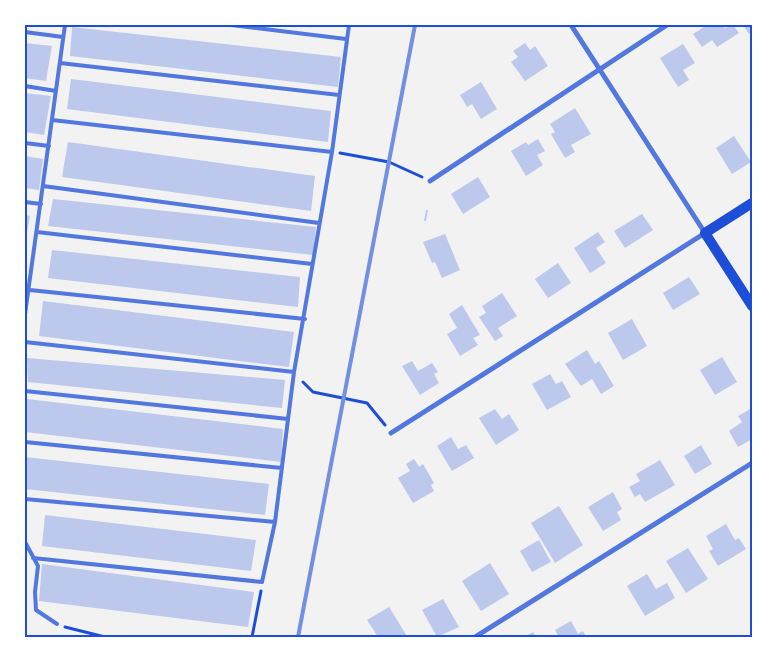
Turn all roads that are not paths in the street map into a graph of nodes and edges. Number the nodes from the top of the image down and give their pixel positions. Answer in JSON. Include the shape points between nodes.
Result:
{"nodes":[{"id":1,"x":65,"y":25,"type":"edge"},
{"id":2,"x":231,"y":25,"type":"edge"},
{"id":3,"x":349,"y":25,"type":"edge"},
{"id":4,"x":571,"y":25,"type":"edge"},
{"id":5,"x":667,"y":25,"type":"edge"},
{"id":6,"x":25,"y":32,"type":"edge"},
{"id":7,"x":63,"y":37,"type":"junction"},
{"id":8,"x":346,"y":39,"type":"junction"},
{"id":9,"x":60,"y":63,"type":"junction"},
{"id":10,"x":599,"y":69,"type":"junction"},
{"id":11,"x":25,"y":86,"type":"edge"},
{"id":12,"x":56,"y":91,"type":"junction"},
{"id":13,"x":339,"y":95,"type":"junction"},
{"id":14,"x":52,"y":120,"type":"junction"},
{"id":15,"x":25,"y":143,"type":"edge"},
{"id":16,"x":49,"y":146,"type":"junction"},
{"id":17,"x":332,"y":152,"type":"junction"},
{"id":18,"x":430,"y":181,"type":"road end"},
{"id":19,"x":43,"y":186,"type":"junction"},
{"id":20,"x":25,"y":202,"type":"edge"},
{"id":21,"x":752,"y":203,"type":"edge"},
{"id":22,"x":41,"y":204,"type":"junction"},
{"id":23,"x":319,"y":223,"type":"junction"},
{"id":24,"x":37,"y":232,"type":"junction"},
{"id":25,"x":705,"y":234,"type":"junction"},
{"id":26,"x":312,"y":264,"type":"junction"},
{"id":27,"x":30,"y":290,"type":"junction"},
{"id":28,"x":752,"y":306,"type":"edge"},
{"id":29,"x":25,"y":314,"type":"edge"},
{"id":30,"x":304,"y":318,"type":"junction"},
{"id":31,"x":25,"y":342,"type":"edge"},
{"id":32,"x":294,"y":372,"type":"junction"},
{"id":33,"x":25,"y":391,"type":"edge"},
{"id":34,"x":288,"y":419,"type":"junction"},
{"id":35,"x":391,"y":433,"type":"road end"},
{"id":36,"x":25,"y":442,"type":"edge"},
{"id":37,"x":752,"y":463,"type":"edge"},
{"id":38,"x":282,"y":468,"type":"junction"},
{"id":39,"x":25,"y":499,"type":"edge"},
{"id":40,"x":275,"y":522,"type":"junction"},
{"id":41,"x":25,"y":542,"type":"edge"},
{"id":42,"x":33,"y":558,"type":"junction"},
{"id":43,"x":57,"y":624,"type":"road end"},
{"id":44,"x":475,"y":637,"type":"edge"}],
"edges":[{"from":1,"to":7,"type":"lane"},
{"from":2,"to":8,"type":"lane"},
{"from":3,"to":8,"type":"lane"},
{"from":4,"to":10,"type":"street"},
{"from":5,"to":10,"type":"street"},
{"from":6,"to":7,"type":"lane"},
{"from":7,"to":9,"type":"lane"},
{"from":8,"to":13,"type":"lane"},
{"from":9,"to":12,"type":"lane"},
{"from":9,"to":13,"type":"lane"},
{"from":10,"to":18,"type":"street"},
{"from":10,"to":25,"type":"street"},
{"from":11,"to":12,"type":"lane"},
{"from":12,"to":14,"type":"lane"},
{"from":13,"to":17,"type":"lane"},
{"from":14,"to":16,"type":"lane"},
{"from":14,"to":17,"type":"lane"},
{"from":15,"to":16,"type":"lane"},
{"from":16,"to":19,"type":"lane"},
{"from":17,"to":23,"type":"lane"},
{"from":19,"to":22,"type":"lane"},
{"from":19,"to":23,"type":"lane"},
{"from":20,"to":22,"type":"lane"},
{"from":21,"to":25,"type":"main road"},
{"from":22,"to":24,"type":"lane"},
{"from":23,"to":26,"type":"lane"},
{"from":24,"to":26,"type":"lane"},
{"from":24,"to":27,"type":"lane"},
{"from":25,"to":28,"type":"main road"},
{"from":25,"to":35,"type":"street"},
{"from":26,"to":30,"type":"lane"},
{"from":27,"to":29,"type":"lane"},
{"from":27,"to":30,"type":"lane"},
{"from":30,"to":32,"type":"lane"},
{"from":31,"to":32,"type":"lane"},
{"from":32,"to":34,"type":"lane"},
{"from":33,"to":34,"type":"lane"},
{"from":34,"to":38,"type":"lane"},
{"from":36,"to":38,"type":"lane"},
{"from":37,"to":44,"type":"street"},
{"from":38,"to":40,"type":"lane"},
{"from":39,"to":40,"type":"lane"},
{"from":40,"to":42,"type":"lane","via":[[262,582]]},
{"from":41,"to":42,"type":"lane"},
{"from":42,"to":43,"type":"lane","via":[[38,566],[36,610]]}]}
